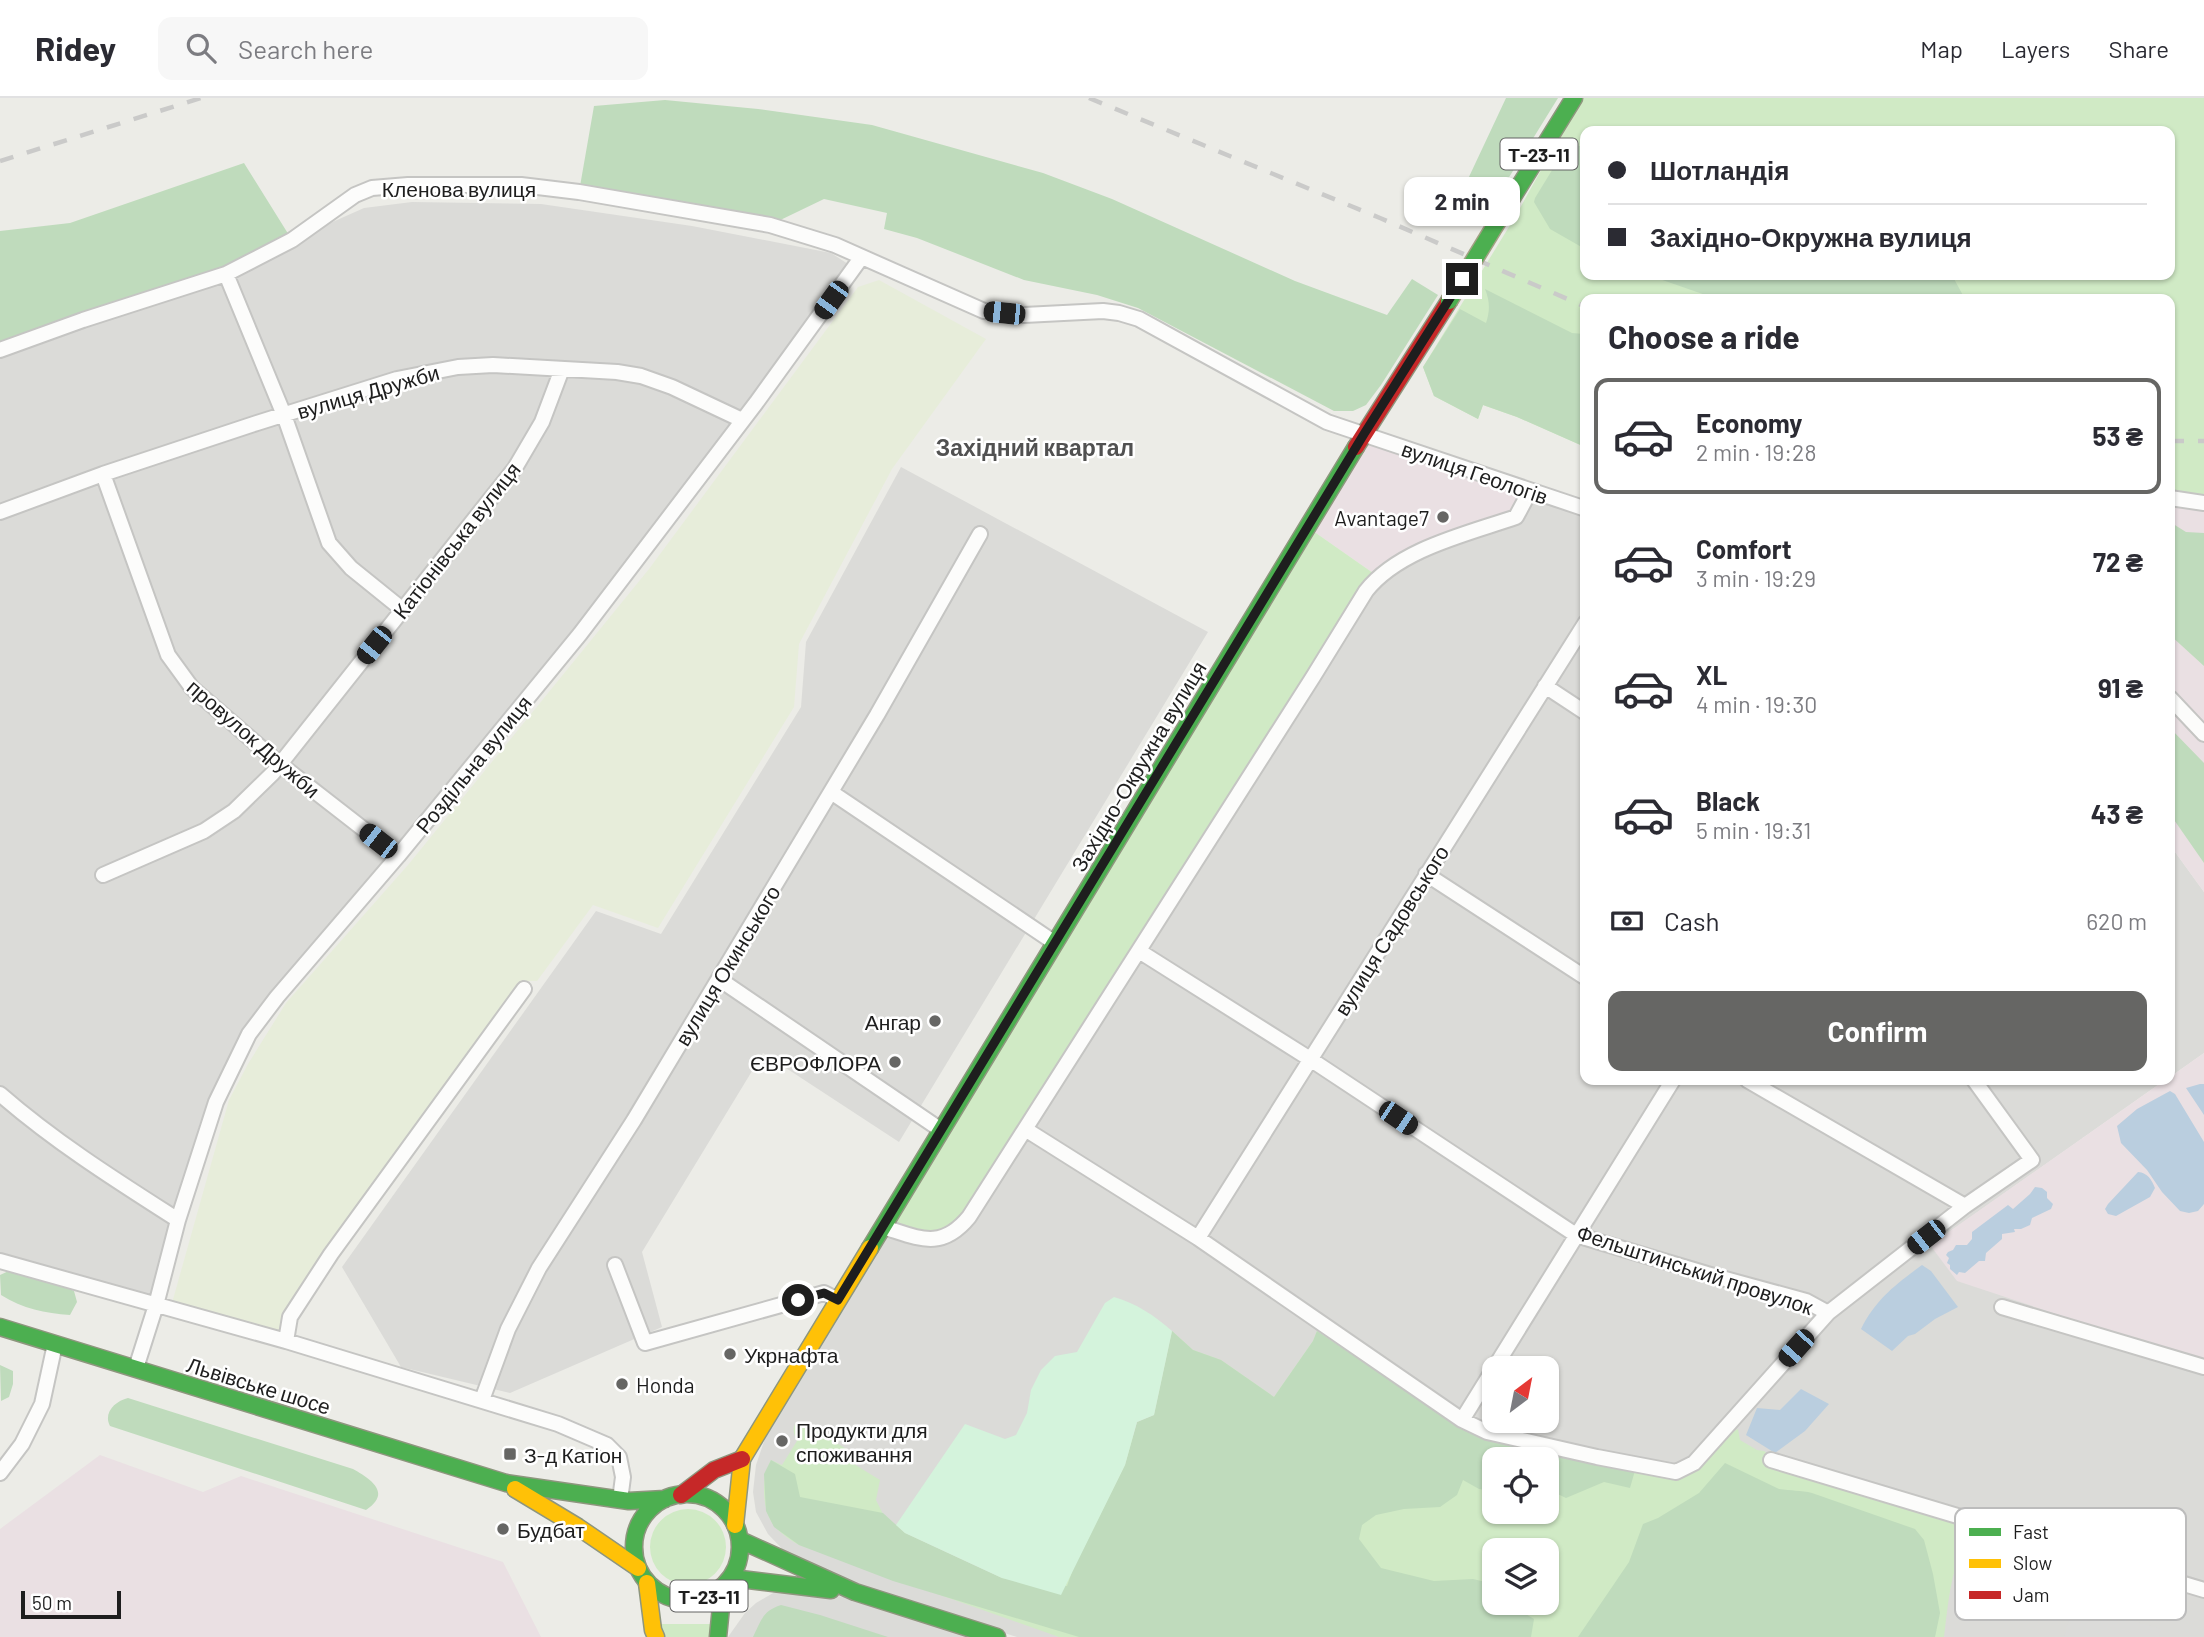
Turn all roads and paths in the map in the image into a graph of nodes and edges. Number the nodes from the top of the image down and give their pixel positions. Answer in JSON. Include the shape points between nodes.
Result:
{"nodes":[{"id":1,"x":1574,"y":98,"type":"edge"},
{"id":2,"x":862,"y":258,"type":"junction"},
{"id":3,"x":226,"y":274,"type":"junction"},
{"id":4,"x":0,"y":350,"type":"edge"},
{"id":5,"x":562,"y":369,"type":"junction"},
{"id":6,"x":284,"y":415,"type":"junction"},
{"id":7,"x":742,"y":420,"type":"junction"},
{"id":8,"x":1364,"y":434,"type":"junction"},
{"id":9,"x":103,"y":474,"type":"junction"},
{"id":10,"x":1530,"y":491,"type":"junction"},
{"id":11,"x":2175,"y":499,"type":"edge"},
{"id":12,"x":2204,"y":503,"type":"edge"},
{"id":13,"x":1580,"y":507,"type":"edge"},
{"id":14,"x":0,"y":512,"type":"edge"},
{"id":15,"x":980,"y":534,"type":"dead end"},
{"id":16,"x":402,"y":610,"type":"junction"},
{"id":17,"x":1580,"y":631,"type":"edge"},
{"id":18,"x":1545,"y":686,"type":"junction"},
{"id":19,"x":2175,"y":703,"type":"edge"},
{"id":20,"x":1580,"y":709,"type":"edge"},
{"id":21,"x":2204,"y":734,"type":"edge"},
{"id":22,"x":281,"y":765,"type":"junction"},
{"id":23,"x":831,"y":792,"type":"junction"},
{"id":24,"x":398,"y":856,"type":"junction"},
{"id":25,"x":1426,"y":874,"type":"junction"},
{"id":26,"x":103,"y":875,"type":"dead end"},
{"id":27,"x":1055,"y":943,"type":"junction"},
{"id":28,"x":1139,"y":951,"type":"junction"},
{"id":29,"x":1580,"y":974,"type":"edge"},
{"id":30,"x":719,"y":979,"type":"junction"},
{"id":31,"x":524,"y":989,"type":"dead end"},
{"id":32,"x":1310,"y":1059,"type":"junction"},
{"id":33,"x":1670,"y":1085,"type":"edge"},
{"id":34,"x":1756,"y":1085,"type":"edge"},
{"id":35,"x":1978,"y":1085,"type":"edge"},
{"id":36,"x":0,"y":1094,"type":"edge"},
{"id":37,"x":1025,"y":1129,"type":"junction"},
{"id":38,"x":941,"y":1130,"type":"junction"},
{"id":39,"x":1965,"y":1206,"type":"junction"},
{"id":40,"x":178,"y":1220,"type":"junction"},
{"id":41,"x":883,"y":1227,"type":"junction"},
{"id":42,"x":1576,"y":1235,"type":"junction"},
{"id":43,"x":1198,"y":1238,"type":"junction"},
{"id":44,"x":0,"y":1261,"type":"edge"},
{"id":45,"x":615,"y":1265,"type":"dead end"},
{"id":46,"x":838,"y":1300,"type":"junction"},
{"id":47,"x":156,"y":1305,"type":"junction"},
{"id":48,"x":2002,"y":1307,"type":"dead end"},
{"id":49,"x":1828,"y":1312,"type":"junction"},
{"id":50,"x":0,"y":1327,"type":"edge"},
{"id":51,"x":286,"y":1341,"type":"junction"},
{"id":52,"x":55,"y":1344,"type":"junction"},
{"id":53,"x":2204,"y":1367,"type":"edge"},
{"id":54,"x":136,"y":1368,"type":"junction"},
{"id":55,"x":482,"y":1400,"type":"junction"},
{"id":56,"x":1462,"y":1420,"type":"junction"},
{"id":57,"x":742,"y":1459,"type":"junction"},
{"id":58,"x":1771,"y":1460,"type":"dead end"},
{"id":59,"x":0,"y":1473,"type":"edge"},
{"id":60,"x":506,"y":1483,"type":"junction"},
{"id":61,"x":673,"y":1497,"type":"junction"},
{"id":62,"x":620,"y":1500,"type":"junction"},
{"id":63,"x":1955,"y":1515,"type":"edge"},
{"id":64,"x":738,"y":1533,"type":"junction"},
{"id":65,"x":638,"y":1568,"type":"junction"},
{"id":66,"x":727,"y":1582,"type":"junction"},
{"id":67,"x":647,"y":1583,"type":"junction"},
{"id":68,"x":2186,"y":1585,"type":"edge"},
{"id":69,"x":2204,"y":1590,"type":"edge"},
{"id":70,"x":855,"y":1592,"type":"junction"},
{"id":71,"x":656,"y":1637,"type":"edge"},
{"id":72,"x":718,"y":1637,"type":"edge"},
{"id":73,"x":997,"y":1637,"type":"edge"}],
"edges":[{"from":1,"to":8,"type":"main road","name":"Західно-Окружна вулиця","number":"Т-23-11","bridge":true},
{"from":2,"to":3,"type":"street","name":"Кленова вулиця","via":[[770,225],[579,192],[521,185],[408,186],[372,188],[355,195],[292,240]]},
{"from":2,"to":7,"type":"street","name":"Роздільна вулиця"},
{"from":2,"to":8,"type":"street","name":"Кленова вулиця","via":[[984,311],[1024,315],[1103,311],[1139,318],[1327,422]]},
{"from":3,"to":4,"type":"street","name":"Кленова вулиця"},
{"from":3,"to":6,"type":"street"},
{"from":5,"to":6,"type":"street","name":"вулиця Дружби","via":[[458,367],[397,379]]},
{"from":5,"to":7,"type":"street","name":"вулиця Дружби","via":[[641,376]]},
{"from":5,"to":16,"type":"street","name":"Катіонівська вулиця","via":[[542,422],[515,468]]},
{"from":6,"to":9,"type":"street","name":"вулиця Дружби"},
{"from":6,"to":16,"type":"street","via":[[329,543],[351,568]]},
{"from":7,"to":24,"type":"street","name":"Роздільна вулиця","via":[[580,634]]},
{"from":8,"to":10,"type":"street","name":"вулиця Геологів"},
{"from":8,"to":27,"type":"main road","name":"Західно-Окружна вулиця","number":"Т-23-11"},
{"from":9,"to":14,"type":"street","name":"вулиця Дружби"},
{"from":9,"to":22,"type":"street","name":"провулок Дружби","via":[[168,655],[192,688]]},
{"from":10,"to":13,"type":"street","name":"вулиця Геологів"},
{"from":10,"to":28,"type":"street","via":[[1516,517],[1412,556],[1377,577]]},
{"from":11,"to":12,"type":"street"},
{"from":15,"to":23,"type":"street","name":"вулиця Окинського"},
{"from":16,"to":22,"type":"street","name":"Катіонівська вулиця"},
{"from":17,"to":18,"type":"street","name":"вулиця Садовського"},
{"from":18,"to":20,"type":"street"},
{"from":18,"to":25,"type":"street","name":"вулиця Садовського"},
{"from":19,"to":21,"type":"street"},
{"from":22,"to":24,"type":"street","name":"провулок Дружби"},
{"from":22,"to":26,"type":"street","name":"Катіонівська вулиця","via":[[234,811],[204,831]]},
{"from":23,"to":27,"type":"street"},
{"from":23,"to":30,"type":"street","name":"вулиця Окинського"},
{"from":24,"to":40,"type":"street","name":"Роздільна вулиця","via":[[249,1034],[216,1102]]},
{"from":25,"to":29,"type":"street"},
{"from":25,"to":32,"type":"street","name":"вулиця Садовського"},
{"from":27,"to":38,"type":"main road","name":"Західно-Окружна вулиця","number":"Т-23-11"},
{"from":28,"to":32,"type":"street","name":"Фельштинський провулок"},
{"from":28,"to":37,"type":"street"},
{"from":30,"to":38,"type":"street"},
{"from":30,"to":55,"type":"street","name":"вулиця Окинського","via":[[539,1268],[508,1329]]},
{"from":31,"to":51,"type":"street","via":[[331,1254],[290,1317]]},
{"from":32,"to":42,"type":"street","name":"Фельштинський провулок"},
{"from":32,"to":43,"type":"street","name":"вулиця Садовського"},
{"from":33,"to":42,"type":"street"},
{"from":34,"to":39,"type":"street"},
{"from":35,"to":39,"type":"street","via":[[2032,1160]]},
{"from":36,"to":40,"type":"street","via":[[46,1132]]},
{"from":37,"to":41,"type":"street","via":[[958,1230],[945,1237],[923,1239]]},
{"from":37,"to":43,"type":"street"},
{"from":38,"to":41,"type":"main road","name":"Західно-Окружна вулиця","number":"Т-23-11"},
{"from":39,"to":49,"type":"street"},
{"from":40,"to":47,"type":"street","name":"Роздільна вулиця"},
{"from":41,"to":46,"type":"main road","name":"Західно-Окружна вулиця","number":"Т-23-11"},
{"from":42,"to":49,"type":"street","name":"Фельштинський провулок","via":[[1806,1301]]},
{"from":42,"to":56,"type":"street"},
{"from":43,"to":56,"type":"street"},
{"from":44,"to":47,"type":"street"},
{"from":45,"to":46,"type":"street","via":[[645,1343],[824,1293]]},
{"from":46,"to":57,"type":"main road","name":"Західно-Окружна вулиця","number":"Т-23-11"},
{"from":47,"to":51,"type":"street"},
{"from":47,"to":54,"type":"street","name":"Роздільна вулиця"},
{"from":48,"to":53,"type":"street"},
{"from":49,"to":56,"type":"street","via":[[1694,1463],[1676,1472],[1488,1432]]},
{"from":50,"to":52,"type":"main road","name":"Львівське шосе"},
{"from":51,"to":55,"type":"street"},
{"from":52,"to":54,"type":"main road","name":"Львівське шосе"},
{"from":52,"to":59,"type":"street","via":[[41,1404],[22,1444]]},
{"from":54,"to":60,"type":"main road","name":"Львівське шосе"},
{"from":55,"to":62,"type":"street","via":[[558,1424],[607,1446],[619,1457]]},
{"from":57,"to":61,"type":"main road","number":"Т-23-11","via":[[714,1470]]},
{"from":57,"to":64,"type":"main road","name":"Західно-Окружна вулиця","number":"Т-23-11"},
{"from":58,"to":63,"type":"street"},
{"from":60,"to":62,"type":"main road","name":"Львівське шосе"},
{"from":60,"to":65,"type":"main road","name":"Львівське шосе"},
{"from":61,"to":62,"type":"main road","name":"Львівське шосе"},
{"from":61,"to":64,"type":"main road","via":[[698,1495],[713,1501],[726,1511]]},
{"from":61,"to":65,"type":"main road","number":"Т-23-11","via":[[651,1508],[641,1521],[635,1536]]},
{"from":64,"to":66,"type":"main road","number":"Т-23-11","via":[[739,1558]]},
{"from":64,"to":70,"type":"main road"},
{"from":65,"to":67,"type":"main road","number":"Т-23-11"},
{"from":66,"to":67,"type":"main road","number":"Т-23-11","via":[[709,1596],[692,1600],[660,1593]]},
{"from":66,"to":70,"type":"main road"},
{"from":66,"to":72,"type":"main road","number":"Т-23-11"},
{"from":67,"to":71,"type":"main road","number":"Т-23-11"},
{"from":68,"to":69,"type":"street"},
{"from":70,"to":73,"type":"main road"}]}
